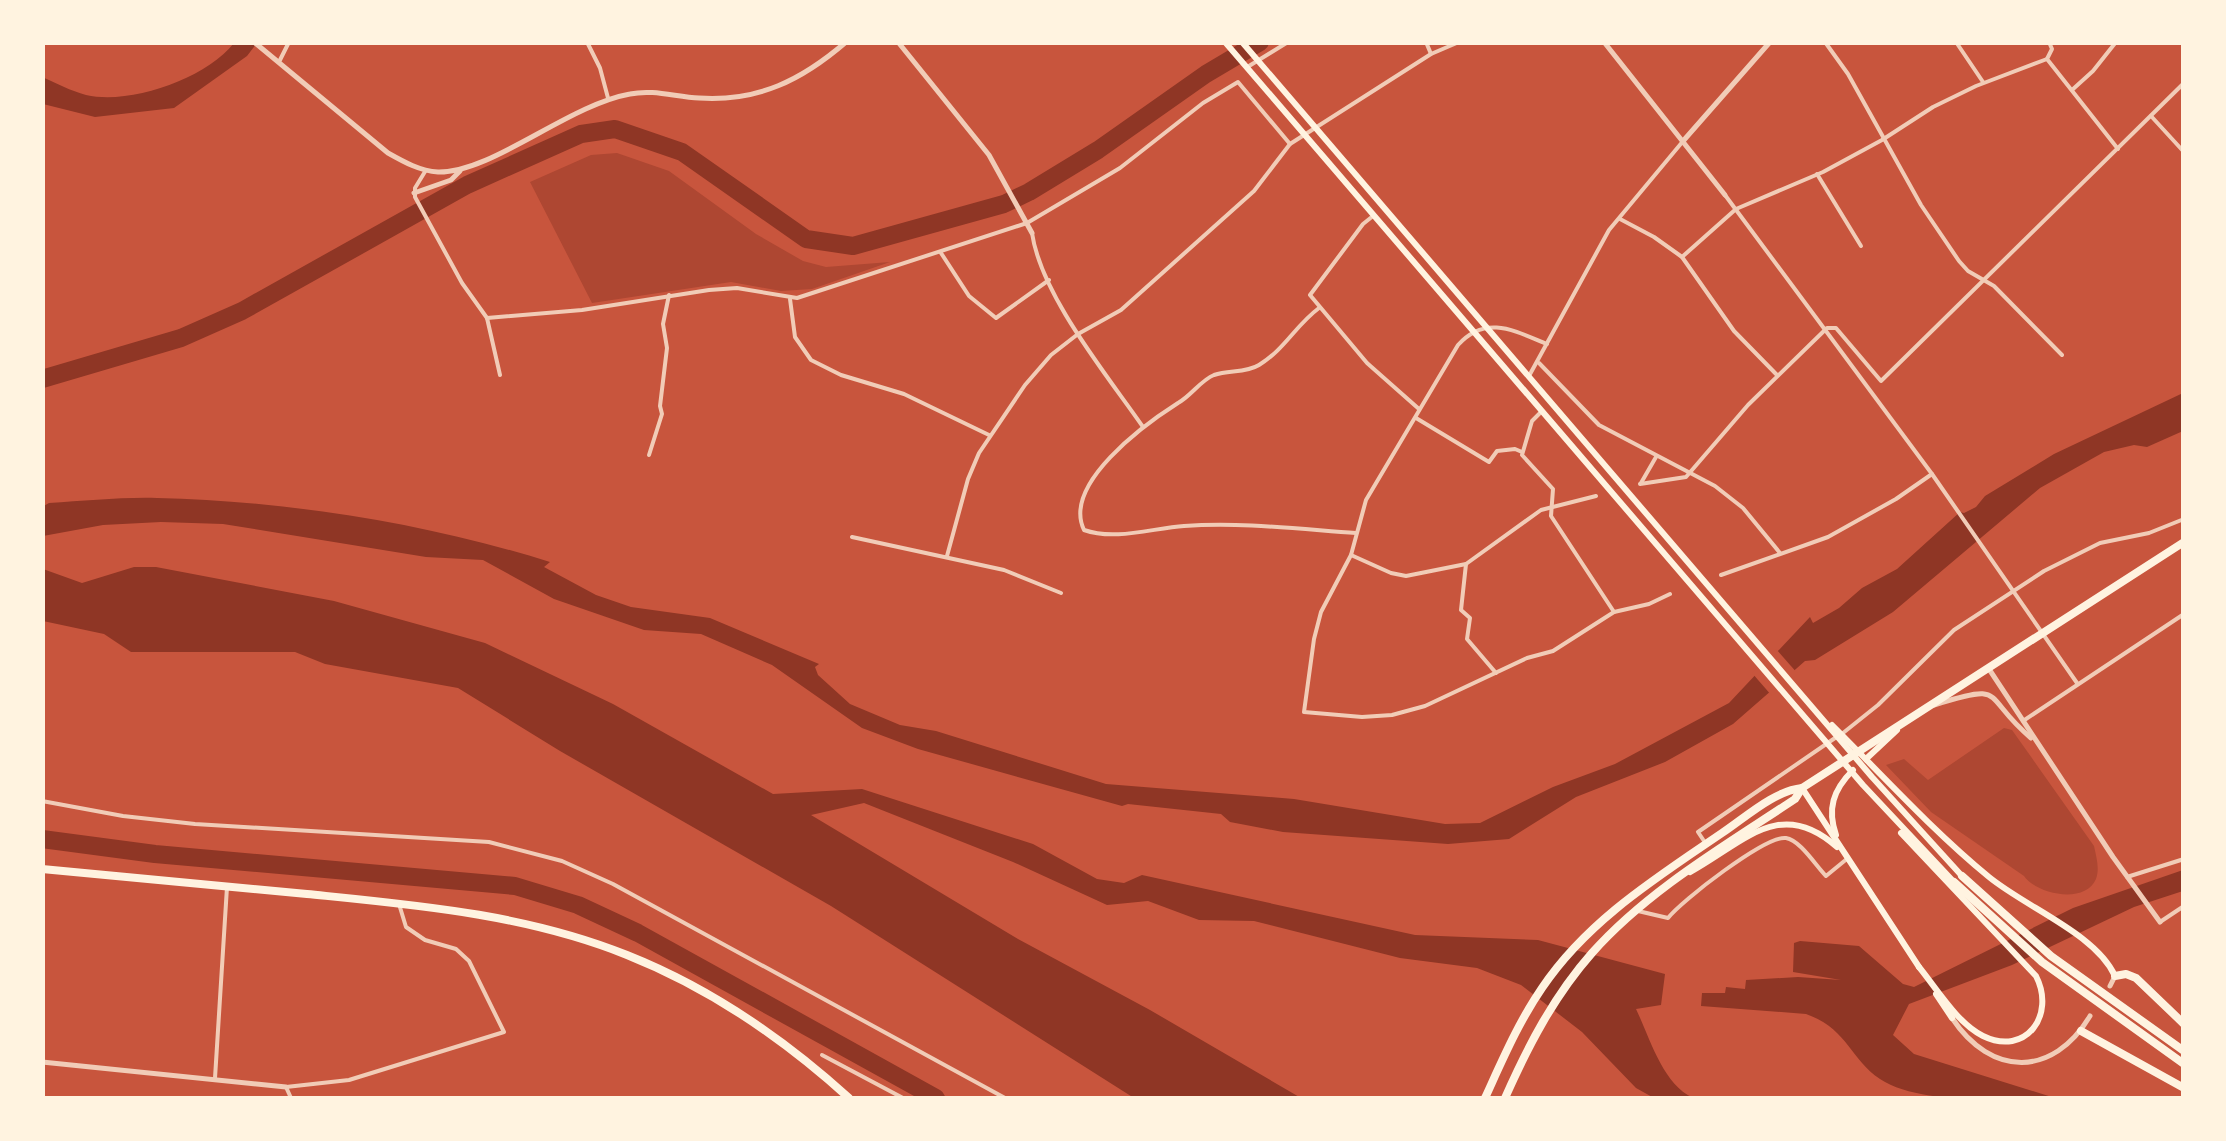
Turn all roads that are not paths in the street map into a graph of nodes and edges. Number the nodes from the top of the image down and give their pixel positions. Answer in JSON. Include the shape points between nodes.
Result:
{"nodes":[{"id":1,"x":254,"y":42,"type":"edge"},
{"id":2,"x":289,"y":42,"type":"edge"},
{"id":3,"x":587,"y":42,"type":"edge"},
{"id":4,"x":846,"y":42,"type":"edge"},
{"id":5,"x":898,"y":42,"type":"edge"},
{"id":6,"x":1225,"y":42,"type":"edge"},
{"id":7,"x":1288,"y":42,"type":"edge"},
{"id":8,"x":1426,"y":42,"type":"edge"},
{"id":9,"x":1458,"y":42,"type":"edge"},
{"id":10,"x":1604,"y":42,"type":"edge"},
{"id":11,"x":1770,"y":42,"type":"edge"},
{"id":12,"x":1825,"y":42,"type":"edge"},
{"id":13,"x":1956,"y":42,"type":"edge"},
{"id":14,"x":2049,"y":42,"type":"edge"},
{"id":15,"x":2116,"y":42,"type":"edge"},
{"id":16,"x":1243,"y":43,"type":"edge"},
{"id":17,"x":1431,"y":54,"type":"junction"},
{"id":18,"x":1256,"y":59,"type":"junction"},
{"id":19,"x":2047,"y":59,"type":"junction"},
{"id":20,"x":278,"y":64,"type":"junction"},
{"id":21,"x":1245,"y":66,"type":"junction"},
{"id":22,"x":1984,"y":82,"type":"junction"},
{"id":23,"x":2184,"y":83,"type":"edge"},
{"id":24,"x":2071,"y":91,"type":"junction"},
{"id":25,"x":609,"y":101,"type":"junction"},
{"id":26,"x":2152,"y":116,"type":"junction"},
{"id":27,"x":1315,"y":128,"type":"junction"},
{"id":28,"x":1305,"y":134,"type":"junction"},
{"id":29,"x":1684,"y":140,"type":"junction"},
{"id":30,"x":1882,"y":140,"type":"junction"},
{"id":31,"x":1290,"y":144,"type":"junction"},
{"id":32,"x":2118,"y":149,"type":"junction"},
{"id":33,"x":2184,"y":152,"type":"edge"},
{"id":34,"x":462,"y":169,"type":"junction"},
{"id":35,"x":426,"y":170,"type":"junction"},
{"id":36,"x":1817,"y":174,"type":"junction"},
{"id":37,"x":414,"y":193,"type":"junction"},
{"id":38,"x":1725,"y":195,"type":"joint"},
{"id":39,"x":1736,"y":210,"type":"junction"},
{"id":40,"x":1374,"y":215,"type":"junction"},
{"id":41,"x":1620,"y":219,"type":"junction"},
{"id":42,"x":1027,"y":223,"type":"junction"},
{"id":43,"x":1032,"y":233,"type":"joint"},
{"id":44,"x":1861,"y":246,"type":"dead end"},
{"id":45,"x":940,"y":252,"type":"junction"},
{"id":46,"x":1682,"y":257,"type":"junction"},
{"id":47,"x":1984,"y":278,"type":"junction"},
{"id":48,"x":1048,"y":280,"type":"junction"},
{"id":49,"x":669,"y":296,"type":"junction"},
{"id":50,"x":789,"y":297,"type":"junction"},
{"id":51,"x":1318,"y":308,"type":"junction"},
{"id":52,"x":487,"y":318,"type":"junction"},
{"id":53,"x":1488,"y":328,"type":"junction"},
{"id":54,"x":1827,"y":328,"type":"junction"},
{"id":55,"x":1472,"y":332,"type":"junction"},
{"id":56,"x":1078,"y":334,"type":"junction"},
{"id":57,"x":1547,"y":344,"type":"junction"},
{"id":58,"x":2062,"y":355,"type":"dead end"},
{"id":59,"x":1539,"y":363,"type":"junction"},
{"id":60,"x":500,"y":375,"type":"dead end"},
{"id":61,"x":1778,"y":375,"type":"junction"},
{"id":62,"x":1530,"y":376,"type":"junction"},
{"id":63,"x":1419,"y":409,"type":"junction"},
{"id":64,"x":1541,"y":412,"type":"junction"},
{"id":65,"x":1415,"y":417,"type":"junction"},
{"id":66,"x":1144,"y":428,"type":"junction"},
{"id":67,"x":989,"y":435,"type":"junction"},
{"id":68,"x":1522,"y":452,"type":"junction"},
{"id":69,"x":649,"y":455,"type":"dead end"},
{"id":70,"x":1656,"y":457,"type":"junction"},
{"id":71,"x":1690,"y":472,"type":"junction"},
{"id":72,"x":1934,"y":477,"type":"junction"},
{"id":73,"x":1596,"y":496,"type":"dead end"},
{"id":74,"x":1551,"y":507,"type":"junction"},
{"id":75,"x":2184,"y":518,"type":"edge"},
{"id":76,"x":1356,"y":533,"type":"junction"},
{"id":77,"x":852,"y":537,"type":"dead end"},
{"id":78,"x":2184,"y":542,"type":"edge"},
{"id":79,"x":1780,"y":553,"type":"junction"},
{"id":80,"x":947,"y":556,"type":"junction"},
{"id":81,"x":1351,"y":556,"type":"junction"},
{"id":82,"x":1466,"y":564,"type":"junction"},
{"id":83,"x":1721,"y":575,"type":"dead end"},
{"id":84,"x":2014,"y":591,"type":"junction"},
{"id":85,"x":1061,"y":593,"type":"dead end"},
{"id":86,"x":1670,"y":594,"type":"dead end"},
{"id":87,"x":1614,"y":612,"type":"junction"},
{"id":88,"x":2184,"y":614,"type":"edge"},
{"id":89,"x":1989,"y":668,"type":"junction"},
{"id":90,"x":1496,"y":674,"type":"junction"},
{"id":91,"x":2076,"y":683,"type":"junction"},
{"id":92,"x":1928,"y":708,"type":"junction"},
{"id":93,"x":1908,"y":720,"type":"junction"},
{"id":94,"x":2023,"y":720,"type":"junction"},
{"id":95,"x":2038,"y":743,"type":"junction"},
{"id":96,"x":1875,"y":774,"type":"junction"},
{"id":97,"x":1863,"y":785,"type":"junction"},
{"id":98,"x":1802,"y":788,"type":"junction"},
{"id":99,"x":42,"y":801,"type":"edge"},
{"id":100,"x":1706,"y":844,"type":"junction"},
{"id":101,"x":1848,"y":858,"type":"junction"},
{"id":102,"x":2184,"y":859,"type":"edge"},
{"id":103,"x":42,"y":869,"type":"edge"},
{"id":104,"x":1962,"y":876,"type":"joint"},
{"id":105,"x":1681,"y":877,"type":"junction"},
{"id":106,"x":2129,"y":879,"type":"junction"},
{"id":107,"x":1954,"y":882,"type":"joint"},
{"id":108,"x":227,"y":887,"type":"junction"},
{"id":109,"x":398,"y":903,"type":"junction"},
{"id":110,"x":2184,"y":906,"type":"edge"},
{"id":111,"x":1637,"y":911,"type":"junction"},
{"id":112,"x":2160,"y":922,"type":"joint"},
{"id":113,"x":2002,"y":935,"type":"junction"},
{"id":114,"x":2115,"y":976,"type":"junction"},
{"id":115,"x":2110,"y":986,"type":"dead end"},
{"id":116,"x":1944,"y":1001,"type":"junction"},
{"id":117,"x":2090,"y":1016,"type":"dead end"},
{"id":118,"x":1952,"y":1018,"type":"joint"},
{"id":119,"x":2184,"y":1024,"type":"edge"},
{"id":120,"x":2081,"y":1031,"type":"junction"},
{"id":121,"x":2184,"y":1051,"type":"edge"},
{"id":122,"x":822,"y":1055,"type":"dead end"},
{"id":123,"x":42,"y":1062,"type":"edge"},
{"id":124,"x":2184,"y":1064,"type":"edge"},
{"id":125,"x":214,"y":1078,"type":"junction"},
{"id":126,"x":286,"y":1086,"type":"junction"},
{"id":127,"x":2184,"y":1088,"type":"edge"},
{"id":128,"x":1508,"y":1092,"type":"edge"},
{"id":129,"x":291,"y":1098,"type":"edge"},
{"id":130,"x":849,"y":1098,"type":"edge"},
{"id":131,"x":903,"y":1098,"type":"edge"},
{"id":132,"x":1005,"y":1098,"type":"edge"},
{"id":133,"x":1485,"y":1098,"type":"edge"}],
"edges":[{"from":1,"to":20,"type":"street"},
{"from":2,"to":20,"type":"street"},
{"from":3,"to":25,"type":"street"},
{"from":4,"to":25,"type":"street","via":[[816,68],[764,92],[716,99],[630,94]]},
{"from":5,"to":42,"type":"street","via":[[969,126]]},
{"from":6,"to":21,"type":"main road"},
{"from":7,"to":18,"type":"street"},
{"from":8,"to":17,"type":"street"},
{"from":9,"to":17,"type":"street"},
{"from":10,"to":29,"type":"street"},
{"from":11,"to":29,"type":"street"},
{"from":12,"to":30,"type":"street"},
{"from":13,"to":22,"type":"street"},
{"from":14,"to":19,"type":"street"},
{"from":15,"to":24,"type":"street"},
{"from":16,"to":18,"type":"main road"},
{"from":17,"to":27,"type":"street"},
{"from":18,"to":21,"type":"street"},
{"from":18,"to":27,"type":"main road"},
{"from":19,"to":22,"type":"street"},
{"from":19,"to":24,"type":"street"},
{"from":20,"to":35,"type":"street","via":[[388,153]]},
{"from":21,"to":28,"type":"main road"},
{"from":22,"to":30,"type":"street"},
{"from":23,"to":26,"type":"street"},
{"from":24,"to":32,"type":"street"},
{"from":25,"to":34,"type":"street"},
{"from":26,"to":32,"type":"street"},
{"from":26,"to":33,"type":"street"},
{"from":27,"to":28,"type":"street"},
{"from":27,"to":53,"type":"main road"},
{"from":28,"to":31,"type":"street"},
{"from":28,"to":40,"type":"main road"},
{"from":29,"to":38,"type":"street"},
{"from":29,"to":41,"type":"street"},
{"from":30,"to":36,"type":"street"},
{"from":30,"to":47,"type":"street","via":[[1959,260]]},
{"from":31,"to":42,"type":"street","via":[[1238,82],[1120,168]]},
{"from":31,"to":56,"type":"street","via":[[1254,191],[1121,310]]},
{"from":32,"to":47,"type":"street"},
{"from":34,"to":35,"type":"street"},
{"from":34,"to":37,"type":"street"},
{"from":35,"to":37,"type":"street"},
{"from":36,"to":39,"type":"street"},
{"from":36,"to":44,"type":"street"},
{"from":37,"to":52,"type":"street"},
{"from":38,"to":39,"type":"street"},
{"from":39,"to":46,"type":"street"},
{"from":39,"to":54,"type":"street"},
{"from":40,"to":51,"type":"street","via":[[1310,295]]},
{"from":40,"to":55,"type":"main road"},
{"from":41,"to":46,"type":"street"},
{"from":41,"to":57,"type":"street"},
{"from":42,"to":43,"type":"street"},
{"from":42,"to":45,"type":"street"},
{"from":43,"to":48,"type":"street"},
{"from":45,"to":48,"type":"street","via":[[969,296],[996,318]]},
{"from":45,"to":50,"type":"street"},
{"from":46,"to":61,"type":"street","via":[[1743,343]]},
{"from":47,"to":54,"type":"street","via":[[1881,382],[1836,328]]},
{"from":47,"to":58,"type":"street"},
{"from":48,"to":56,"type":"street"},
{"from":49,"to":50,"type":"street","via":[[738,288]]},
{"from":49,"to":52,"type":"street"},
{"from":49,"to":69,"type":"street","via":[[662,414]]},
{"from":50,"to":67,"type":"street","via":[[795,338],[811,360]]},
{"from":51,"to":63,"type":"street"},
{"from":51,"to":66,"type":"street","via":[[1291,331],[1288,344],[1254,368],[1212,375]]},
{"from":52,"to":60,"type":"street"},
{"from":53,"to":55,"type":"street"},
{"from":53,"to":57,"type":"street","via":[[1504,326]]},
{"from":53,"to":62,"type":"main road"},
{"from":54,"to":61,"type":"street"},
{"from":54,"to":72,"type":"street"},
{"from":55,"to":63,"type":"street"},
{"from":55,"to":64,"type":"main road"},
{"from":56,"to":66,"type":"street"},
{"from":56,"to":67,"type":"street","via":[[1036,371]]},
{"from":57,"to":59,"type":"street"},
{"from":59,"to":62,"type":"street"},
{"from":59,"to":70,"type":"street","via":[[1599,425]]},
{"from":61,"to":71,"type":"street"},
{"from":62,"to":96,"type":"main road"},
{"from":63,"to":65,"type":"street"},
{"from":64,"to":68,"type":"street"},
{"from":64,"to":97,"type":"main road"},
{"from":65,"to":68,"type":"street","via":[[1490,462],[1497,452]]},
{"from":65,"to":76,"type":"street","via":[[1366,500]]},
{"from":66,"to":76,"type":"street","via":[[1090,485],[1080,513],[1084,530],[1250,526]]},
{"from":67,"to":80,"type":"street","via":[[968,478]]},
{"from":68,"to":74,"type":"street","via":[[1553,489]]},
{"from":70,"to":71,"type":"street"},
{"from":70,"to":71,"type":"street","via":[[1640,484]]},
{"from":71,"to":79,"type":"street","via":[[1742,508]]},
{"from":72,"to":79,"type":"street","via":[[1828,537]]},
{"from":72,"to":84,"type":"street"},
{"from":73,"to":74,"type":"street"},
{"from":74,"to":82,"type":"street"},
{"from":74,"to":87,"type":"street","via":[[1554,523]]},
{"from":75,"to":84,"type":"street","via":[[2100,543]]},
{"from":76,"to":81,"type":"street"},
{"from":77,"to":80,"type":"street"},
{"from":78,"to":89,"type":"highway"},
{"from":79,"to":83,"type":"street"},
{"from":80,"to":85,"type":"street"},
{"from":81,"to":82,"type":"street","via":[[1406,576]]},
{"from":81,"to":90,"type":"street","via":[[1321,612],[1304,712],[1392,715]]},
{"from":82,"to":90,"type":"street","via":[[1461,610],[1470,618],[1467,639]]},
{"from":84,"to":91,"type":"street"},
{"from":84,"to":100,"type":"street","via":[[1954,630],[1853,726],[1698,832]]},
{"from":86,"to":87,"type":"street"},
{"from":87,"to":90,"type":"street","via":[[1554,651]]},
{"from":88,"to":91,"type":"street"},
{"from":89,"to":92,"type":"highway"},
{"from":89,"to":94,"type":"street"},
{"from":91,"to":94,"type":"street"},
{"from":92,"to":93,"type":"highway"},
{"from":92,"to":95,"type":"street","via":[[1986,692]]},
{"from":93,"to":98,"type":"highway"},
{"from":93,"to":101,"type":"main road","via":[[1834,796],[1834,828]]},
{"from":94,"to":95,"type":"street"},
{"from":95,"to":106,"type":"street"},
{"from":96,"to":104,"type":"main road"},
{"from":96,"to":114,"type":"main road","via":[[1965,856],[2094,946]]},
{"from":97,"to":107,"type":"main road"},
{"from":97,"to":113,"type":"main road","via":[[1926,862]]},
{"from":98,"to":100,"type":"highway","via":[[1789,789]]},
{"from":98,"to":101,"type":"main road"},
{"from":98,"to":105,"type":"highway"},
{"from":99,"to":132,"type":"street","via":[[194,824],[489,842],[562,861]]},
{"from":100,"to":133,"type":"highway","via":[[1597,924],[1566,956]]},
{"from":101,"to":105,"type":"main road","via":[[1814,829],[1782,822]]},
{"from":101,"to":111,"type":"street","via":[[1826,876],[1791,839],[1781,838],[1680,902],[1668,918]]},
{"from":101,"to":116,"type":"main road"},
{"from":102,"to":106,"type":"street"},
{"from":103,"to":108,"type":"highway"},
{"from":104,"to":121,"type":"highway","via":[[2051,956]]},
{"from":105,"to":111,"type":"highway"},
{"from":106,"to":112,"type":"street"},
{"from":107,"to":113,"type":"highway"},
{"from":108,"to":109,"type":"highway"},
{"from":108,"to":125,"type":"street"},
{"from":109,"to":126,"type":"street","via":[[406,927],[456,948],[469,962],[504,1032],[349,1080]]},
{"from":109,"to":130,"type":"highway","via":[[537,927],[629,956],[770,1032]]},
{"from":110,"to":112,"type":"street"},
{"from":111,"to":128,"type":"highway","via":[[1553,1005]]},
{"from":113,"to":116,"type":"main road","via":[[2040,986],[2043,1012],[2030,1032],[2016,1040],[1983,1036]]},
{"from":113,"to":124,"type":"highway"},
{"from":114,"to":115,"type":"street"},
{"from":114,"to":119,"type":"highway","via":[[2136,978]]},
{"from":116,"to":118,"type":"main road"},
{"from":117,"to":120,"type":"street"},
{"from":118,"to":120,"type":"street","via":[[1978,1050],[2018,1063],[2047,1057]]},
{"from":120,"to":127,"type":"highway"},
{"from":122,"to":131,"type":"street"},
{"from":123,"to":125,"type":"street"},
{"from":125,"to":126,"type":"street"},
{"from":126,"to":129,"type":"street"}]}
